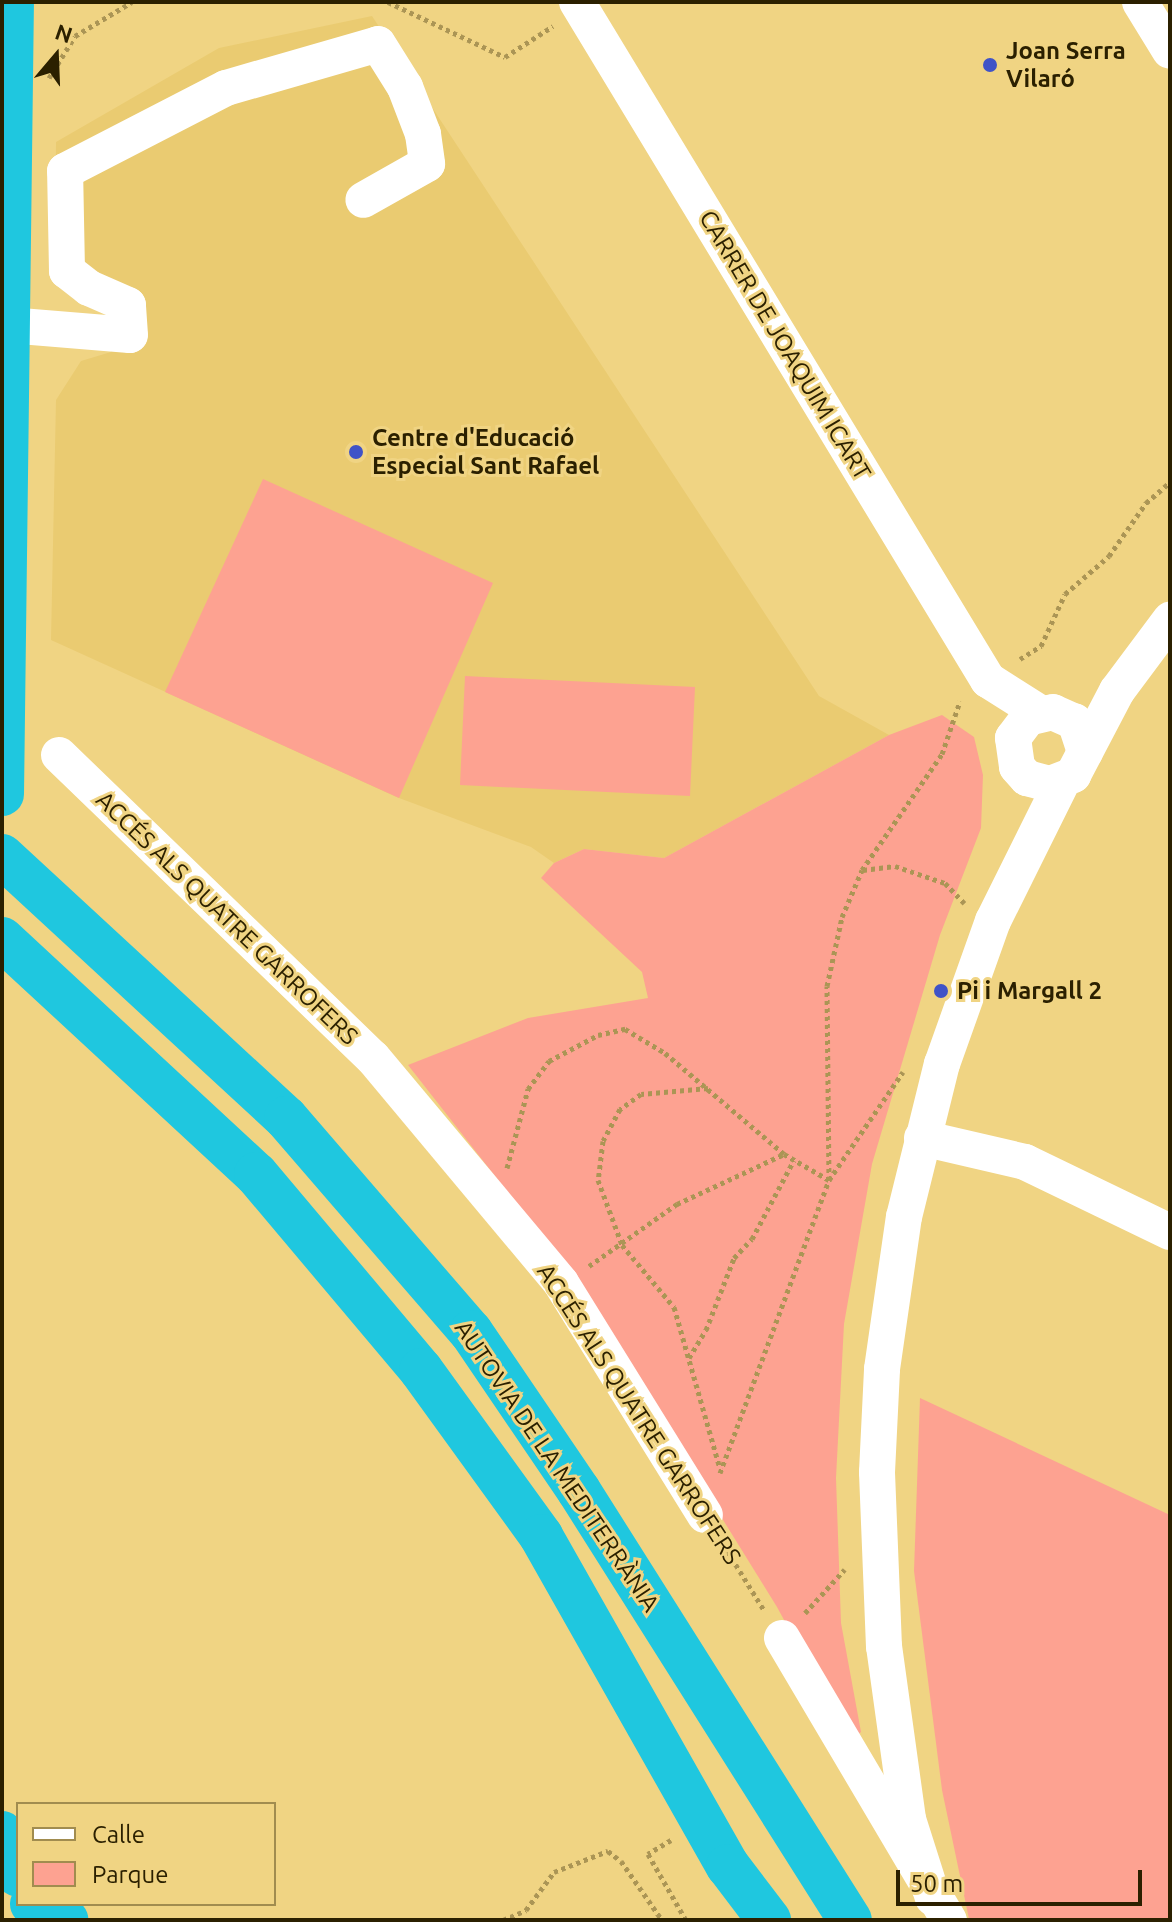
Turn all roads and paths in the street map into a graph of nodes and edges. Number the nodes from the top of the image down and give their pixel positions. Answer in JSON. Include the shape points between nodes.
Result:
{"nodes":[{"id":1,"x":132,"y":2,"type":"edge"},
{"id":2,"x":388,"y":2,"type":"edge"},
{"id":3,"x":1140,"y":2,"type":"edge"},
{"id":4,"x":566,"y":14,"type":"edge"},
{"id":5,"x":12,"y":18,"type":"edge"},
{"id":6,"x":1170,"y":51,"type":"edge"},
{"id":7,"x":48,"y":81,"type":"dead end"},
{"id":8,"x":363,"y":200,"type":"dead end"},
{"id":9,"x":8,"y":325,"type":"junction"},
{"id":10,"x":1170,"y":482,"type":"edge"},
{"id":11,"x":1170,"y":620,"type":"edge"},
{"id":12,"x":991,"y":681,"type":"junction"},
{"id":13,"x":3,"y":690,"type":"edge"},
{"id":14,"x":1117,"y":691,"type":"junction"},
{"id":15,"x":1053,"y":714,"type":"junction"},
{"id":16,"x":1013,"y":738,"type":"junction"},
{"id":17,"x":1085,"y":752,"type":"junction"},
{"id":18,"x":59,"y":755,"type":"dead end"},
{"id":19,"x":1027,"y":778,"type":"junction"},
{"id":20,"x":1062,"y":782,"type":"junction"},
{"id":21,"x":2,"y":794,"type":"edge"},
{"id":22,"x":2,"y":856,"type":"edge"},
{"id":23,"x":862,"y":870,"type":"junction"},
{"id":24,"x":1015,"y":875,"type":"junction"},
{"id":25,"x":964,"y":903,"type":"dead end"},
{"id":26,"x":2,"y":939,"type":"edge"},
{"id":27,"x":904,"y":1071,"type":"dead end"},
{"id":28,"x":708,"y":1088,"type":"junction"},
{"id":29,"x":922,"y":1138,"type":"junction"},
{"id":30,"x":784,"y":1154,"type":"junction"},
{"id":31,"x":794,"y":1160,"type":"junction"},
{"id":32,"x":829,"y":1180,"type":"junction"},
{"id":33,"x":484,"y":1191,"type":"junction"},
{"id":34,"x":1170,"y":1232,"type":"edge"},
{"id":35,"x":622,"y":1245,"type":"junction"},
{"id":36,"x":561,"y":1283,"type":"junction"},
{"id":37,"x":689,"y":1359,"type":"junction"},
{"id":38,"x":721,"y":1470,"type":"junction"},
{"id":39,"x":705,"y":1515,"type":"junction"},
{"id":40,"x":845,"y":1569,"type":"dead end"},
{"id":41,"x":782,"y":1638,"type":"junction"},
{"id":42,"x":2,"y":1833,"type":"edge"},
{"id":43,"x":728,"y":1866,"type":"junction"},
{"id":44,"x":16,"y":1872,"type":"edge"},
{"id":45,"x":36,"y":1906,"type":"edge"},
{"id":46,"x":49,"y":1906,"type":"edge"},
{"id":47,"x":941,"y":1909,"type":"edge"},
{"id":48,"x":66,"y":1920,"type":"edge"},
{"id":49,"x":457,"y":1920,"type":"edge"},
{"id":50,"x":463,"y":1920,"type":"edge"},
{"id":51,"x":503,"y":1920,"type":"edge"},
{"id":52,"x":662,"y":1920,"type":"edge"},
{"id":53,"x":746,"y":1920,"type":"edge"},
{"id":54,"x":769,"y":1920,"type":"edge"},
{"id":55,"x":850,"y":1920,"type":"edge"}],
"edges":[{"from":1,"to":7,"type":"path","via":[[75,36]]},
{"from":2,"to":4,"type":"path","via":[[505,57]]},
{"from":3,"to":6,"type":"street"},
{"from":4,"to":12,"type":"street","name":"CARRER DE JOAQUIM ICART"},
{"from":5,"to":9,"type":"highway"},
{"from":8,"to":9,"type":"street","via":[[427,164],[423,134],[405,87],[378,44],[226,88],[65,171],[67,271],[89,288],[128,305],[130,335]]},
{"from":9,"to":13,"type":"highway"},
{"from":10,"to":12,"type":"path","via":[[1146,503],[1109,556],[1065,594],[1041,646]]},
{"from":11,"to":14,"type":"street"},
{"from":12,"to":15,"type":"street","name":"CARRER DE JOAQUIM ICART"},
{"from":12,"to":16,"type":"street","name":"CARRER DE JOAQUIM ICART"},
{"from":12,"to":23,"type":"path"},
{"from":13,"to":21,"type":"highway"},
{"from":14,"to":15,"type":"street"},
{"from":14,"to":17,"type":"street"},
{"from":15,"to":16,"type":"street","via":[[1019,726]]},
{"from":15,"to":17,"type":"street","via":[[1081,731]]},
{"from":16,"to":19,"type":"street","via":[[1017,767]]},
{"from":17,"to":20,"type":"street","via":[[1081,765]]},
{"from":18,"to":33,"type":"street","name":"ACCÉS ALS QUATRE GARROFERS","via":[[373,1058]]},
{"from":19,"to":20,"type":"street"},
{"from":19,"to":24,"type":"street"},
{"from":20,"to":24,"type":"street"},
{"from":22,"to":55,"type":"highway","name":"AUTOVIA DE LA MEDITERRÀNIA","via":[[286,1118],[471,1332],[579,1491]]},
{"from":23,"to":25,"type":"path","via":[[895,866],[945,883]]},
{"from":23,"to":32,"type":"path","via":[[842,917],[827,986]]},
{"from":24,"to":29,"type":"street","via":[[966,994]]},
{"from":26,"to":43,"type":"highway","via":[[256,1174],[421,1370],[541,1536]]},
{"from":27,"to":32,"type":"path"},
{"from":28,"to":30,"type":"path"},
{"from":28,"to":33,"type":"path","via":[[625,1029],[598,1035],[549,1061],[528,1089],[512,1164]]},
{"from":28,"to":35,"type":"path","via":[[641,1094],[620,1109],[603,1141],[598,1180]]},
{"from":29,"to":34,"type":"street","via":[[1025,1162]]},
{"from":29,"to":47,"type":"street","via":[[904,1217],[882,1369],[877,1512],[884,1647],[908,1819]]},
{"from":30,"to":31,"type":"path"},
{"from":30,"to":35,"type":"path","via":[[677,1204]]},
{"from":31,"to":32,"type":"path"},
{"from":31,"to":37,"type":"path","via":[[752,1239],[734,1258]]},
{"from":32,"to":38,"type":"path"},
{"from":33,"to":36,"type":"street","name":"ACCÉS ALS QUATRE GARROFERS"},
{"from":35,"to":36,"type":"path"},
{"from":35,"to":37,"type":"path","via":[[674,1307]]},
{"from":36,"to":39,"type":"street","name":"ACCÉS ALS QUATRE GARROFERS"},
{"from":37,"to":38,"type":"path"},
{"from":38,"to":39,"type":"path"},
{"from":39,"to":41,"type":"path","name":"ACCÉS ALS QUATRE GARROFERS"},
{"from":40,"to":41,"type":"path"},
{"from":41,"to":47,"type":"street"},
{"from":42,"to":44,"type":"highway","via":[[3,1852]]},
{"from":43,"to":53,"type":"highway"},
{"from":43,"to":54,"type":"highway"},
{"from":45,"to":48,"type":"highway"},
{"from":46,"to":48,"type":"highway"},
{"from":49,"to":50,"type":"path"},
{"from":51,"to":52,"type":"path","via":[[526,1910],[554,1872],[608,1851],[621,1861]]}]}
